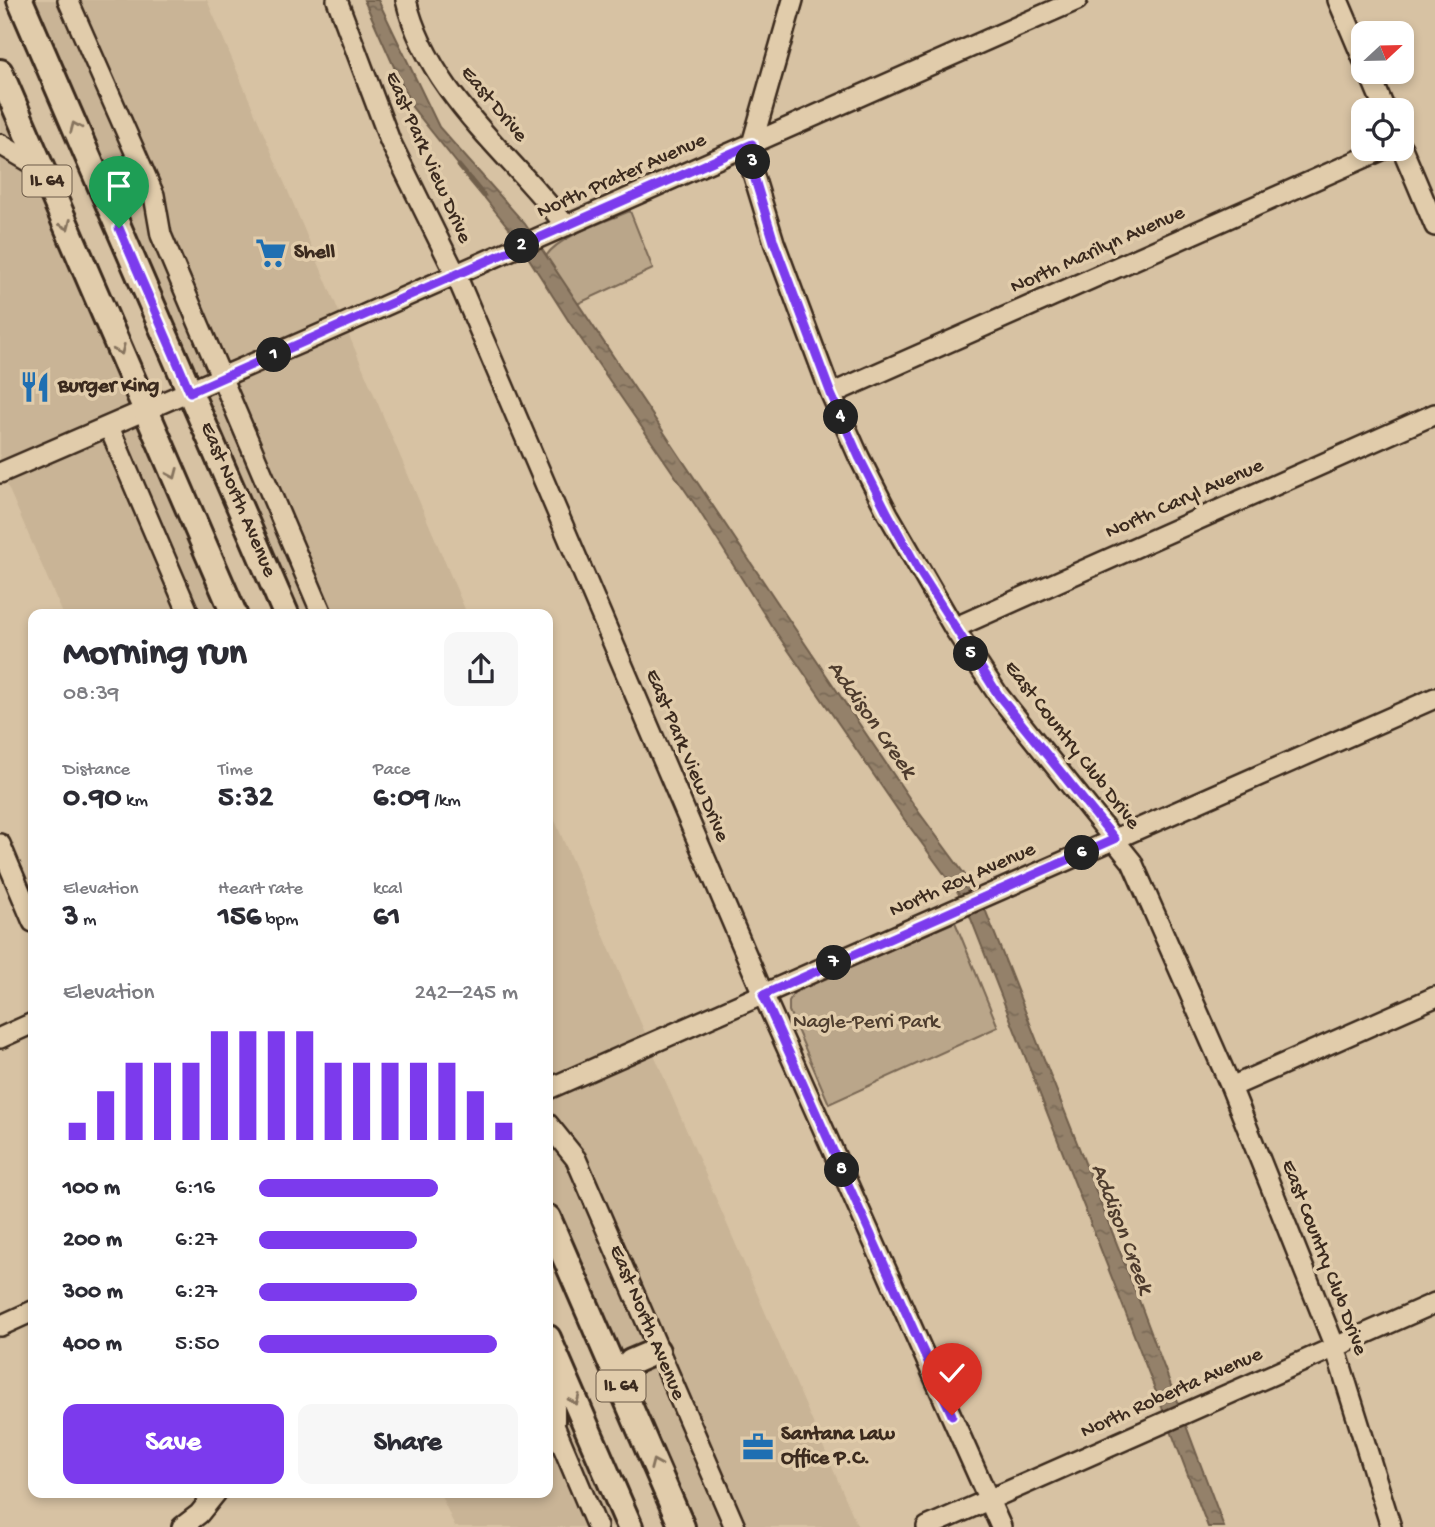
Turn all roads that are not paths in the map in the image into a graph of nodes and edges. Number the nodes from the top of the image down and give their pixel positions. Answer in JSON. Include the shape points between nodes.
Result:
{"nodes":[{"id":1,"x":20,"y":0,"type":"edge"},
{"id":2,"x":68,"y":0,"type":"edge"},
{"id":3,"x":337,"y":0,"type":"edge"},
{"id":4,"x":406,"y":0,"type":"edge"},
{"id":5,"x":793,"y":0,"type":"edge"},
{"id":6,"x":1077,"y":0,"type":"edge"},
{"id":7,"x":1338,"y":0,"type":"edge"},
{"id":8,"x":1351,"y":31,"type":"edge"},
{"id":9,"x":0,"y":72,"type":"edge"},
{"id":10,"x":752,"y":144,"type":"junction"},
{"id":11,"x":0,"y":145,"type":"edge"},
{"id":12,"x":1357,"y":161,"type":"edge"},
{"id":13,"x":1408,"y":161,"type":"edge"},
{"id":14,"x":42,"y":169,"type":"junction"},
{"id":15,"x":566,"y":226,"type":"junction"},
{"id":16,"x":1435,"y":226,"type":"edge"},
{"id":17,"x":456,"y":275,"type":"junction"},
{"id":18,"x":221,"y":378,"type":"junction"},
{"id":19,"x":190,"y":392,"type":"junction"},
{"id":20,"x":831,"y":394,"type":"junction"},
{"id":21,"x":146,"y":411,"type":"junction"},
{"id":22,"x":1435,"y":414,"type":"edge"},
{"id":23,"x":109,"y":427,"type":"junction"},
{"id":24,"x":0,"y":473,"type":"edge"},
{"id":25,"x":187,"y":609,"type":"edge"},
{"id":26,"x":232,"y":609,"type":"edge"},
{"id":27,"x":284,"y":609,"type":"edge"},
{"id":28,"x":319,"y":609,"type":"edge"},
{"id":29,"x":954,"y":628,"type":"junction"},
{"id":30,"x":1435,"y":698,"type":"edge"},
{"id":31,"x":1115,"y":839,"type":"junction"},
{"id":32,"x":0,"y":844,"type":"edge"},
{"id":33,"x":28,"y":910,"type":"edge"},
{"id":34,"x":763,"y":995,"type":"junction"},
{"id":35,"x":1435,"y":997,"type":"edge"},
{"id":36,"x":28,"y":1025,"type":"edge"},
{"id":37,"x":0,"y":1038,"type":"edge"},
{"id":38,"x":553,"y":1087,"type":"edge"},
{"id":39,"x":1231,"y":1087,"type":"junction"},
{"id":40,"x":553,"y":1130,"type":"edge"},
{"id":41,"x":553,"y":1229,"type":"edge"},
{"id":42,"x":1435,"y":1303,"type":"edge"},
{"id":43,"x":28,"y":1313,"type":"edge"},
{"id":44,"x":0,"y":1326,"type":"edge"},
{"id":45,"x":1335,"y":1347,"type":"junction"},
{"id":46,"x":553,"y":1350,"type":"edge"},
{"id":47,"x":657,"y":1351,"type":"junction"},
{"id":48,"x":618,"y":1378,"type":"junction"},
{"id":49,"x":553,"y":1423,"type":"edge"},
{"id":50,"x":212,"y":1498,"type":"edge"},
{"id":51,"x":989,"y":1499,"type":"junction"},
{"id":52,"x":182,"y":1527,"type":"edge"},
{"id":53,"x":597,"y":1527,"type":"edge"},
{"id":54,"x":630,"y":1527,"type":"edge"},
{"id":55,"x":682,"y":1527,"type":"edge"},
{"id":56,"x":735,"y":1527,"type":"edge"},
{"id":57,"x":927,"y":1527,"type":"edge"},
{"id":58,"x":1001,"y":1527,"type":"edge"},
{"id":59,"x":1391,"y":1527,"type":"edge"}],
"edges":[{"from":19,"to":1,"type":"main road","name":"East North Avenue","number":"IL 64","one_way":true},
{"from":2,"to":18,"type":"street","name":"East North Avenue","via":[[154,195],[160,235]]},
{"from":3,"to":17,"type":"street","name":"East Park View Drive","via":[[390,141]]},
{"from":4,"to":15,"type":"street","name":"East Drive","via":[[423,48],[441,78]]},
{"from":5,"to":10,"type":"street","name":"East Country Club Drive"},
{"from":6,"to":10,"type":"street","name":"North Prater Avenue"},
{"from":7,"to":8,"type":"street"},
{"from":9,"to":14,"type":"main road","number":"IL 64"},
{"from":10,"to":15,"type":"street","name":"North Prater Avenue"},
{"from":10,"to":20,"type":"street","name":"East Country Club Drive","via":[[753,173],[774,242]]},
{"from":11,"to":14,"type":"street"},
{"from":12,"to":20,"type":"street","name":"North Marilyn Avenue"},
{"from":13,"to":16,"type":"street"},
{"from":14,"to":21,"type":"main road","number":"IL 64","one_way":true},
{"from":15,"to":17,"type":"street","name":"North Prater Avenue"},
{"from":17,"to":18,"type":"street","name":"North Prater Avenue"},
{"from":17,"to":34,"type":"street","name":"East Park View Drive"},
{"from":18,"to":19,"type":"street","name":"North Prater Avenue"},
{"from":18,"to":28,"type":"street","name":"East North Avenue"},
{"from":19,"to":21,"type":"street","name":"North Prater Avenue"},
{"from":19,"to":27,"type":"main road","name":"East North Avenue","number":"IL 64"},
{"from":20,"to":29,"type":"street","name":"East Country Club Drive","via":[[888,514]]},
{"from":21,"to":23,"type":"street","name":"North Prater Avenue"},
{"from":21,"to":26,"type":"main road","number":"IL 64","one_way":true},
{"from":22,"to":29,"type":"street","name":"North Caryl Avenue"},
{"from":23,"to":24,"type":"street","name":"North Prater Avenue"},
{"from":23,"to":25,"type":"street"},
{"from":29,"to":31,"type":"street","name":"East Country Club Drive","via":[[999,696]]},
{"from":30,"to":31,"type":"street","name":"North Roy Avenue"},
{"from":31,"to":34,"type":"street","name":"North Roy Avenue"},
{"from":31,"to":39,"type":"street","name":"East Country Club Drive","via":[[1132,862]]},
{"from":32,"to":33,"type":"street"},
{"from":34,"to":38,"type":"street","name":"North Roy Avenue"},
{"from":34,"to":51,"type":"street","name":"East Park View Drive"},
{"from":35,"to":39,"type":"street"},
{"from":36,"to":37,"type":"street"},
{"from":39,"to":45,"type":"street","name":"East Country Club Drive"},
{"from":40,"to":47,"type":"street","name":"East North Avenue","via":[[576,1159]]},
{"from":41,"to":48,"type":"main road","number":"IL 64"},
{"from":42,"to":45,"type":"street","name":"North Roberta Avenue"},
{"from":43,"to":44,"type":"street"},
{"from":45,"to":51,"type":"street","name":"North Roberta Avenue"},
{"from":45,"to":59,"type":"street","name":"East Country Club Drive"},
{"from":46,"to":54,"type":"main road","number":"IL 64","one_way":true},
{"from":47,"to":48,"type":"main road","via":[[631,1362]]},
{"from":47,"to":56,"type":"street","name":"East North Avenue"},
{"from":55,"to":48,"type":"main road","number":"IL 64","one_way":true},
{"from":49,"to":53,"type":"street"},
{"from":50,"to":52,"type":"street"},
{"from":51,"to":57,"type":"street","name":"North Roberta Avenue"},
{"from":51,"to":58,"type":"street","name":"East Park View Drive"}]}
